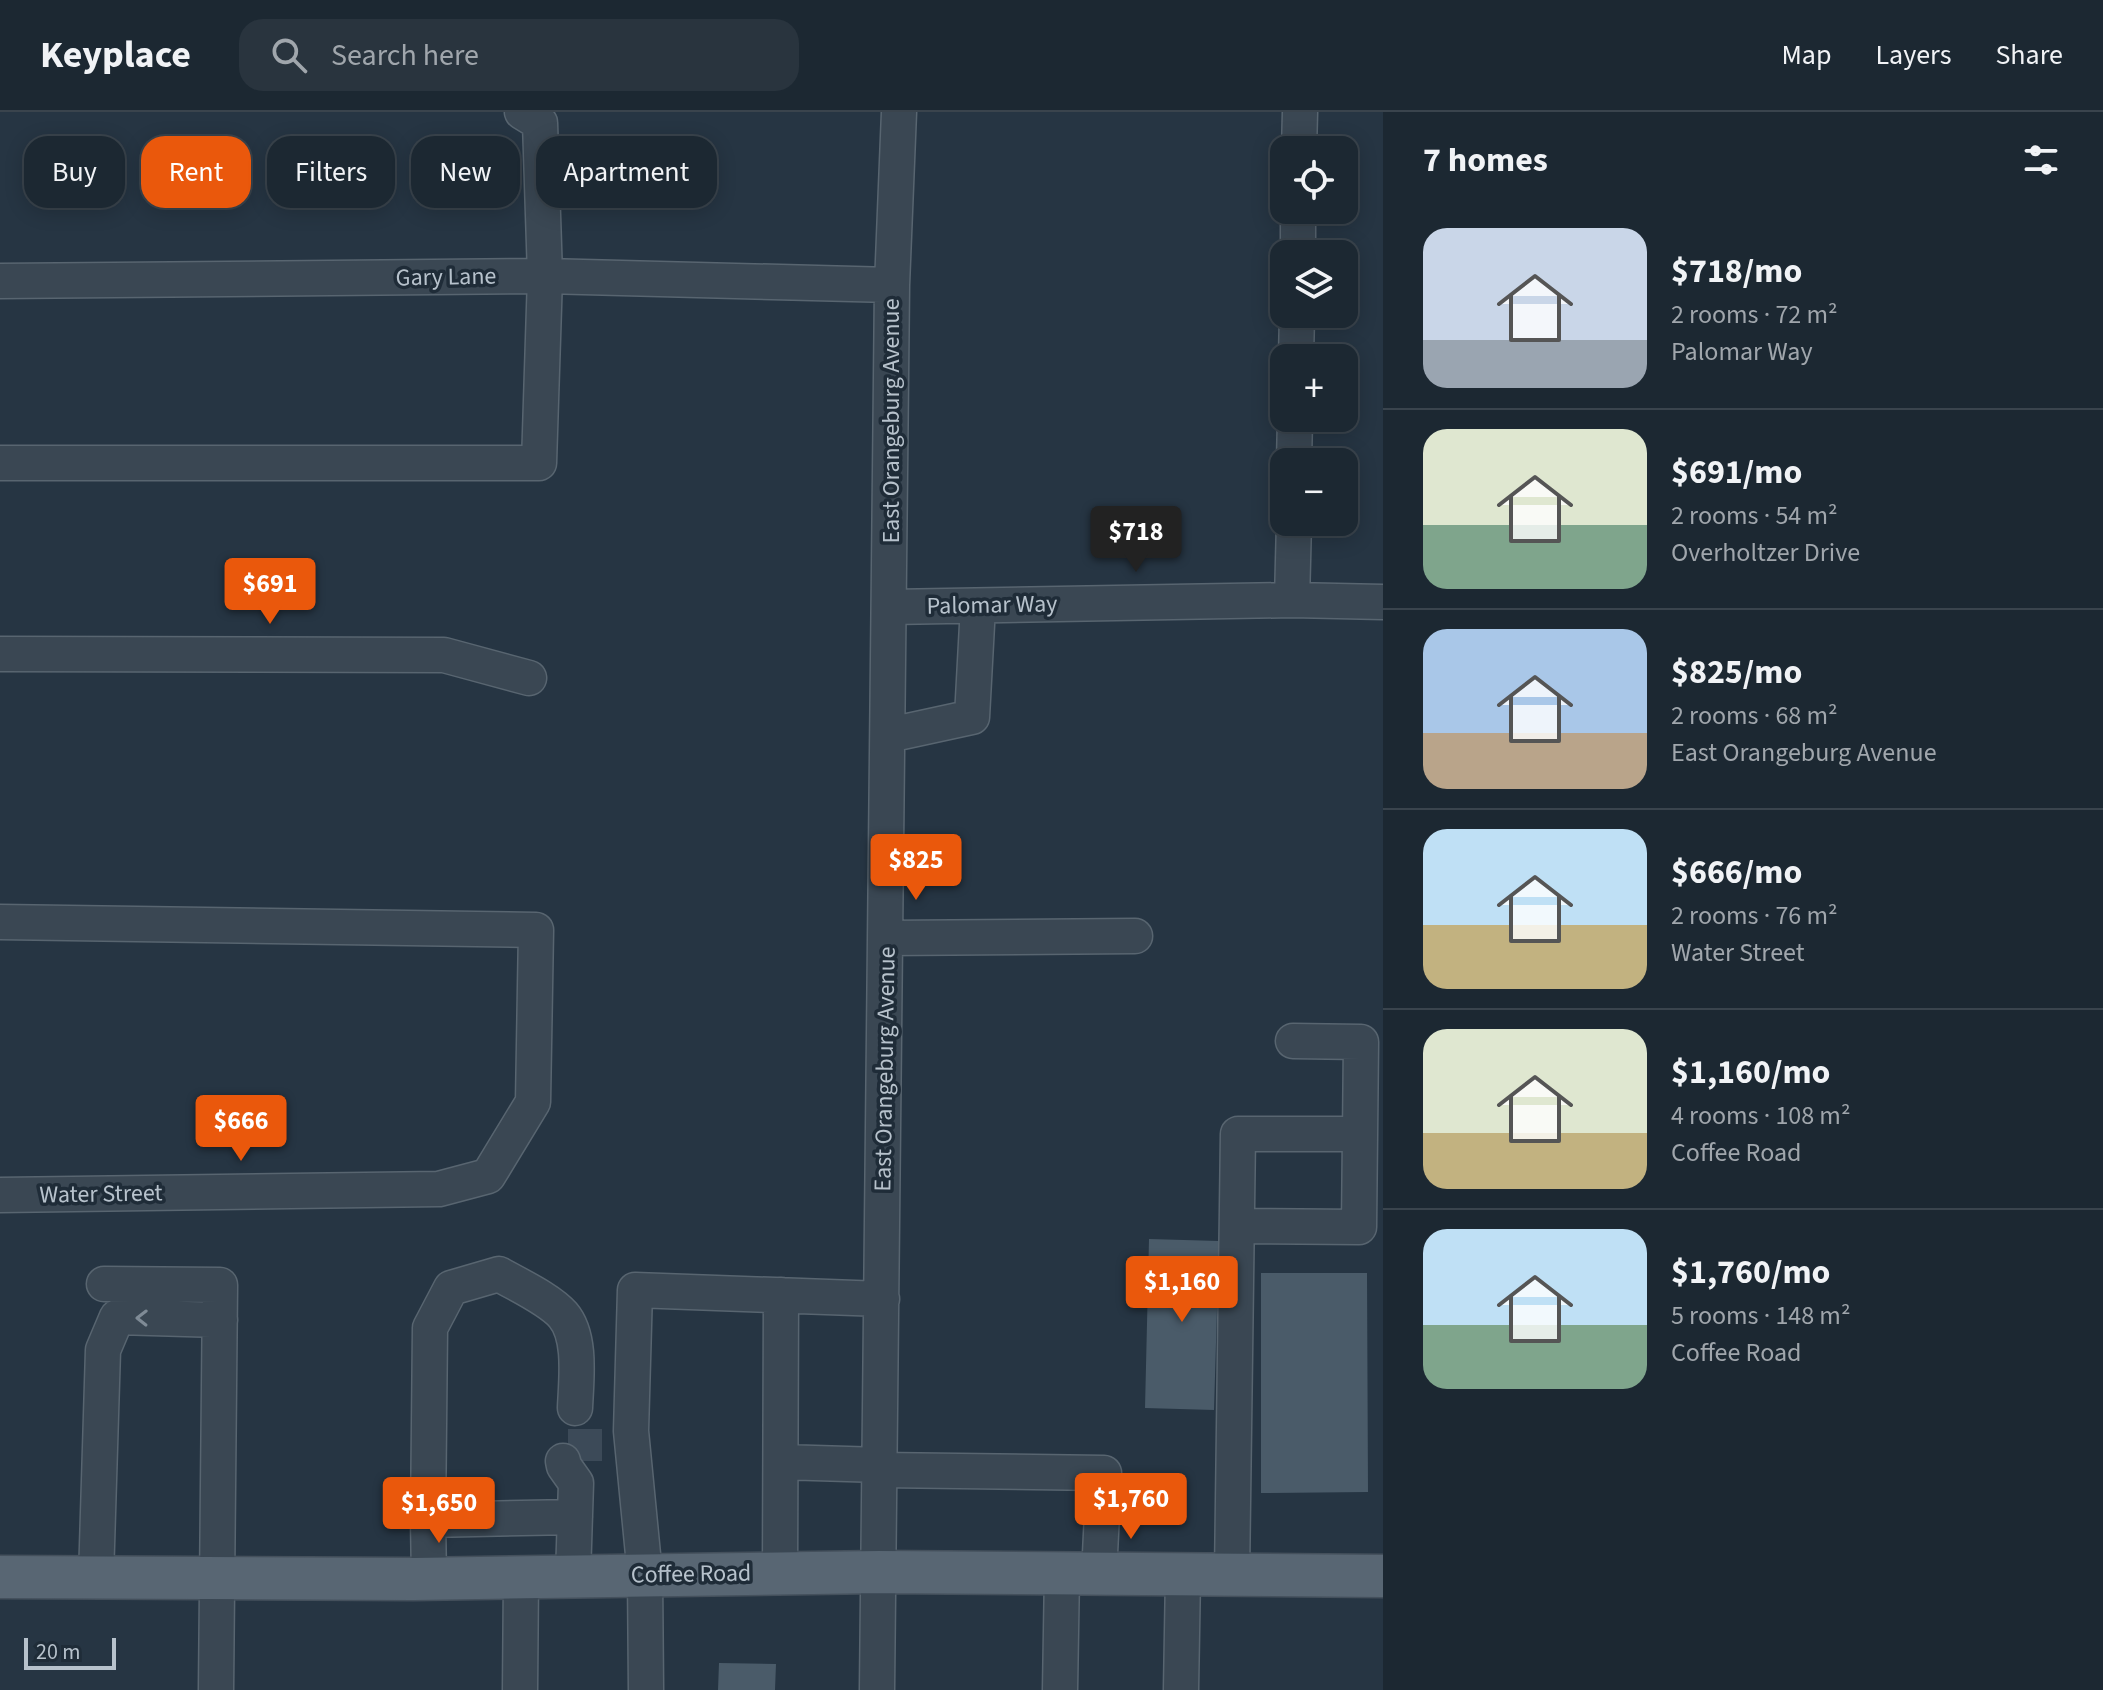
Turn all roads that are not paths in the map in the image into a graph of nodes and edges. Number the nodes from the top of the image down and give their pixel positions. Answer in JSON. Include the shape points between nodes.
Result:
{"nodes":[{"id":1,"x":522,"y":112,"type":"edge"},
{"id":2,"x":899,"y":112,"type":"edge"},
{"id":3,"x":1300,"y":112,"type":"edge"},
{"id":4,"x":1299,"y":136,"type":"edge"},
{"id":5,"x":545,"y":276,"type":"junction"},
{"id":6,"x":0,"y":281,"type":"edge"},
{"id":7,"x":892,"y":285,"type":"junction"},
{"id":8,"x":0,"y":463,"type":"edge"},
{"id":9,"x":1294,"y":536,"type":"edge"},
{"id":10,"x":1292,"y":600,"type":"junction"},
{"id":11,"x":1383,"y":602,"type":"edge"},
{"id":12,"x":978,"y":606,"type":"junction"},
{"id":13,"x":890,"y":607,"type":"junction"},
{"id":14,"x":0,"y":654,"type":"edge"},
{"id":15,"x":529,"y":678,"type":"dead end"},
{"id":16,"x":889,"y":735,"type":"junction"},
{"id":17,"x":0,"y":922,"type":"edge"},
{"id":18,"x":1135,"y":936,"type":"dead end"},
{"id":19,"x":886,"y":938,"type":"junction"},
{"id":20,"x":1293,"y":1041,"type":"dead end"},
{"id":21,"x":1360,"y":1134,"type":"junction"},
{"id":22,"x":0,"y":1195,"type":"edge"},
{"id":23,"x":1237,"y":1226,"type":"junction"},
{"id":24,"x":104,"y":1284,"type":"dead end"},
{"id":25,"x":781,"y":1295,"type":"junction"},
{"id":26,"x":882,"y":1299,"type":"junction"},
{"id":27,"x":220,"y":1320,"type":"junction"},
{"id":28,"x":781,"y":1462,"type":"junction"},
{"id":29,"x":880,"y":1468,"type":"junction"},
{"id":30,"x":575,"y":1517,"type":"junction"},
{"id":31,"x":428,"y":1520,"type":"junction"},
{"id":32,"x":879,"y":1572,"type":"junction"},
{"id":33,"x":780,"y":1573,"type":"junction"},
{"id":34,"x":1080,"y":1574,"type":"junction"},
{"id":35,"x":645,"y":1575,"type":"junction"},
{"id":36,"x":1183,"y":1575,"type":"junction"},
{"id":37,"x":1232,"y":1575,"type":"junction"},
{"id":38,"x":573,"y":1576,"type":"junction"},
{"id":39,"x":1383,"y":1576,"type":"edge"},
{"id":40,"x":0,"y":1577,"type":"edge"},
{"id":41,"x":521,"y":1577,"type":"junction"},
{"id":42,"x":96,"y":1578,"type":"junction"},
{"id":43,"x":217,"y":1578,"type":"junction"},
{"id":44,"x":429,"y":1578,"type":"junction"},
{"id":45,"x":216,"y":1690,"type":"edge"},
{"id":46,"x":520,"y":1690,"type":"edge"},
{"id":47,"x":646,"y":1690,"type":"edge"},
{"id":48,"x":877,"y":1690,"type":"edge"},
{"id":49,"x":1060,"y":1690,"type":"edge"},
{"id":50,"x":1181,"y":1690,"type":"edge"}],
"edges":[{"from":1,"to":5,"type":"street","via":[[540,123]]},
{"from":2,"to":7,"type":"street","name":"East Orangeburg Avenue"},
{"from":3,"to":4,"type":"street"},
{"from":5,"to":6,"type":"street","name":"Gary Lane"},
{"from":5,"to":7,"type":"street","name":"Gary Lane"},
{"from":5,"to":8,"type":"street","via":[[539,463]]},
{"from":7,"to":13,"type":"street","name":"East Orangeburg Avenue"},
{"from":9,"to":10,"type":"street"},
{"from":10,"to":11,"type":"street","name":"Palomar Way"},
{"from":10,"to":12,"type":"street","name":"Palomar Way"},
{"from":12,"to":13,"type":"street","name":"Palomar Way"},
{"from":12,"to":16,"type":"street","via":[[972,717]]},
{"from":13,"to":16,"type":"street","name":"East Orangeburg Avenue"},
{"from":14,"to":15,"type":"street","via":[[444,655]]},
{"from":16,"to":19,"type":"street","name":"East Orangeburg Avenue"},
{"from":17,"to":22,"type":"street","name":"Water Street","via":[[536,930],[533,1102],[488,1176],[439,1189]]},
{"from":18,"to":19,"type":"street"},
{"from":19,"to":26,"type":"street","name":"East Orangeburg Avenue"},
{"from":20,"to":21,"type":"street","via":[[1361,1042]]},
{"from":21,"to":23,"type":"street","via":[[1238,1134]]},
{"from":21,"to":23,"type":"street","via":[[1359,1227]]},
{"from":23,"to":37,"type":"street"},
{"from":24,"to":27,"type":"street","via":[[220,1285]]},
{"from":25,"to":26,"type":"street"},
{"from":25,"to":28,"type":"street"},
{"from":25,"to":35,"type":"street","via":[[635,1290],[631,1431]]},
{"from":26,"to":29,"type":"street","name":"East Orangeburg Avenue"},
{"from":27,"to":42,"type":"street","one_way":true,"via":[[117,1317],[103,1350]]},
{"from":27,"to":43,"type":"street"},
{"from":28,"to":29,"type":"street"},
{"from":28,"to":33,"type":"street"},
{"from":29,"to":32,"type":"street","name":"East Orangeburg Avenue"},
{"from":29,"to":34,"type":"street","via":[[1104,1473]]},
{"from":30,"to":31,"type":"street"},
{"from":30,"to":31,"type":"street","via":[[576,1347],[564,1316],[499,1274],[451,1288],[430,1328]]},
{"from":30,"to":38,"type":"street"},
{"from":31,"to":44,"type":"street"},
{"from":32,"to":33,"type":"main road","name":"Coffee Road"},
{"from":32,"to":34,"type":"main road","name":"Coffee Road"},
{"from":32,"to":48,"type":"street","name":"East Orangeburg Avenue"},
{"from":33,"to":35,"type":"main road","name":"Coffee Road"},
{"from":34,"to":36,"type":"main road","name":"Coffee Road"},
{"from":34,"to":49,"type":"street"},
{"from":35,"to":38,"type":"main road","name":"Coffee Road"},
{"from":35,"to":47,"type":"street"},
{"from":36,"to":37,"type":"main road","name":"Coffee Road"},
{"from":36,"to":50,"type":"street"},
{"from":37,"to":39,"type":"main road","name":"Coffee Road"},
{"from":38,"to":41,"type":"main road","name":"Coffee Road"},
{"from":40,"to":42,"type":"main road","name":"Coffee Road"},
{"from":41,"to":44,"type":"main road","name":"Coffee Road"},
{"from":41,"to":46,"type":"street"},
{"from":42,"to":43,"type":"main road","name":"Coffee Road"},
{"from":43,"to":44,"type":"main road","name":"Coffee Road"},
{"from":43,"to":45,"type":"street"}]}
